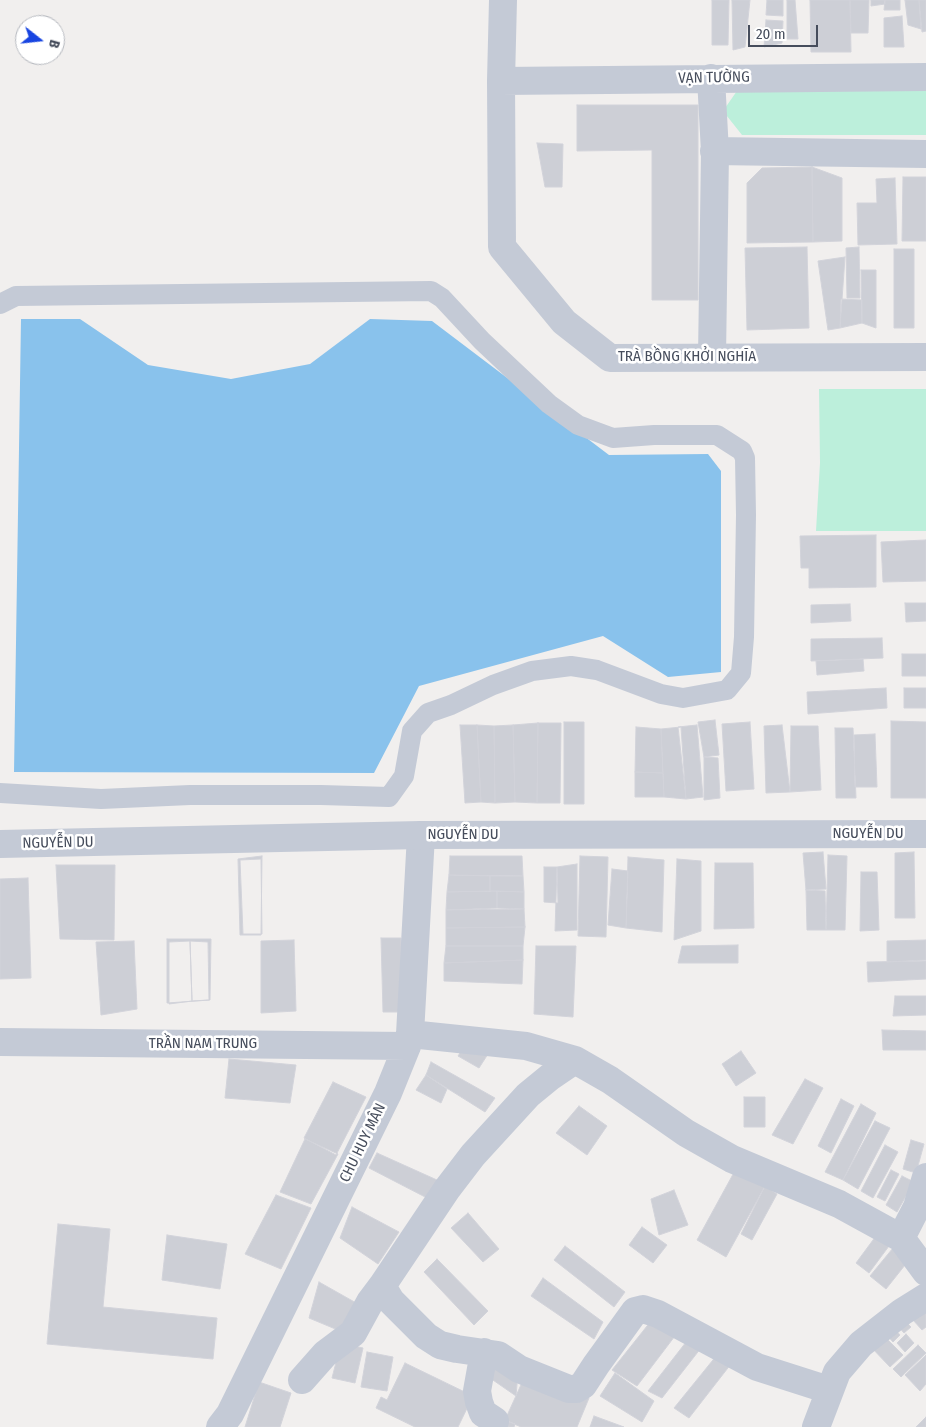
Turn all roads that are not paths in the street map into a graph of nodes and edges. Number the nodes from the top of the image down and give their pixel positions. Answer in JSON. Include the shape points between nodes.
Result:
{"nodes":[{"id":1,"x":503,"y":0,"type":"edge"},
{"id":2,"x":926,"y":77,"type":"edge"},
{"id":3,"x":711,"y":78,"type":"junction"},
{"id":4,"x":501,"y":81,"type":"junction"},
{"id":5,"x":714,"y":151,"type":"junction"},
{"id":6,"x":926,"y":154,"type":"edge"},
{"id":7,"x":0,"y":304,"type":"edge"},
{"id":8,"x":712,"y":357,"type":"junction"},
{"id":9,"x":926,"y":357,"type":"edge"},
{"id":10,"x":0,"y":793,"type":"edge"},
{"id":11,"x":926,"y":834,"type":"edge"},
{"id":12,"x":421,"y":835,"type":"junction"},
{"id":13,"x":0,"y":844,"type":"edge"},
{"id":14,"x":409,"y":1040,"type":"junction"},
{"id":15,"x":0,"y":1042,"type":"edge"},
{"id":16,"x":575,"y":1060,"type":"junction"},
{"id":17,"x":926,"y":1177,"type":"edge"},
{"id":18,"x":901,"y":1238,"type":"junction"},
{"id":19,"x":926,"y":1272,"type":"edge"},
{"id":20,"x":382,"y":1286,"type":"junction"},
{"id":21,"x":926,"y":1297,"type":"edge"},
{"id":22,"x":484,"y":1352,"type":"junction"},
{"id":23,"x":302,"y":1380,"type":"dead end"},
{"id":24,"x":829,"y":1390,"type":"junction"},
{"id":25,"x":495,"y":1421,"type":"dead end"},
{"id":26,"x":220,"y":1427,"type":"edge"},
{"id":27,"x":816,"y":1427,"type":"edge"}],
"edges":[{"from":1,"to":4,"type":"street","name":"TRÀ BỒNG KHỞI NGHĨA"},
{"from":2,"to":3,"type":"street","name":"VẠN TƯỜNG"},
{"from":3,"to":4,"type":"street","name":"VẠN TƯỜNG"},
{"from":3,"to":5,"type":"street"},
{"from":4,"to":8,"type":"street","name":"TRÀ BỒNG KHỞI NGHĨA","via":[[502,247],[564,322],[610,358]]},
{"from":5,"to":6,"type":"street"},
{"from":5,"to":8,"type":"street"},
{"from":7,"to":10,"type":"street","via":[[16,296],[431,291],[442,298],[549,404],[578,425],[613,438],[717,435],[742,451],[745,458],[746,515],[741,673],[727,690],[682,698],[661,694],[597,670],[571,666],[532,671],[428,713],[412,731],[404,776],[389,797],[190,795],[101,798]]},
{"from":8,"to":9,"type":"street","name":"TRÀ BỒNG KHỞI NGHĨA"},
{"from":11,"to":12,"type":"street","name":"NGUYỄN DU"},
{"from":12,"to":13,"type":"street","name":"NGUYỄN DU"},
{"from":12,"to":14,"type":"street","name":"CHU HUY MÂN"},
{"from":14,"to":15,"type":"street","name":"TRẦN NAM TRUNG"},
{"from":14,"to":16,"type":"street","name":"TRẦN NAM TRUNG","via":[[526,1046]]},
{"from":14,"to":26,"type":"street","name":"CHU HUY MÂN","via":[[384,1102],[234,1405]]},
{"from":16,"to":18,"type":"street","name":"TRẦN NAM TRUNG","via":[[610,1080],[686,1133],[732,1159],[839,1204]]},
{"from":16,"to":20,"type":"street","via":[[528,1095],[473,1155],[447,1188]]},
{"from":17,"to":18,"type":"street","via":[[918,1207]]},
{"from":18,"to":19,"type":"street"},
{"from":20,"to":22,"type":"street","via":[[391,1301],[426,1336],[440,1345]]},
{"from":20,"to":23,"type":"street","via":[[353,1333],[325,1354]]},
{"from":21,"to":24,"type":"street","via":[[861,1344],[837,1372]]},
{"from":22,"to":24,"type":"street","via":[[498,1355],[536,1376],[576,1389],[583,1385],[635,1311],[643,1308],[757,1367]]},
{"from":22,"to":25,"type":"street","via":[[479,1402],[483,1412]]},
{"from":24,"to":27,"type":"street"}]}
